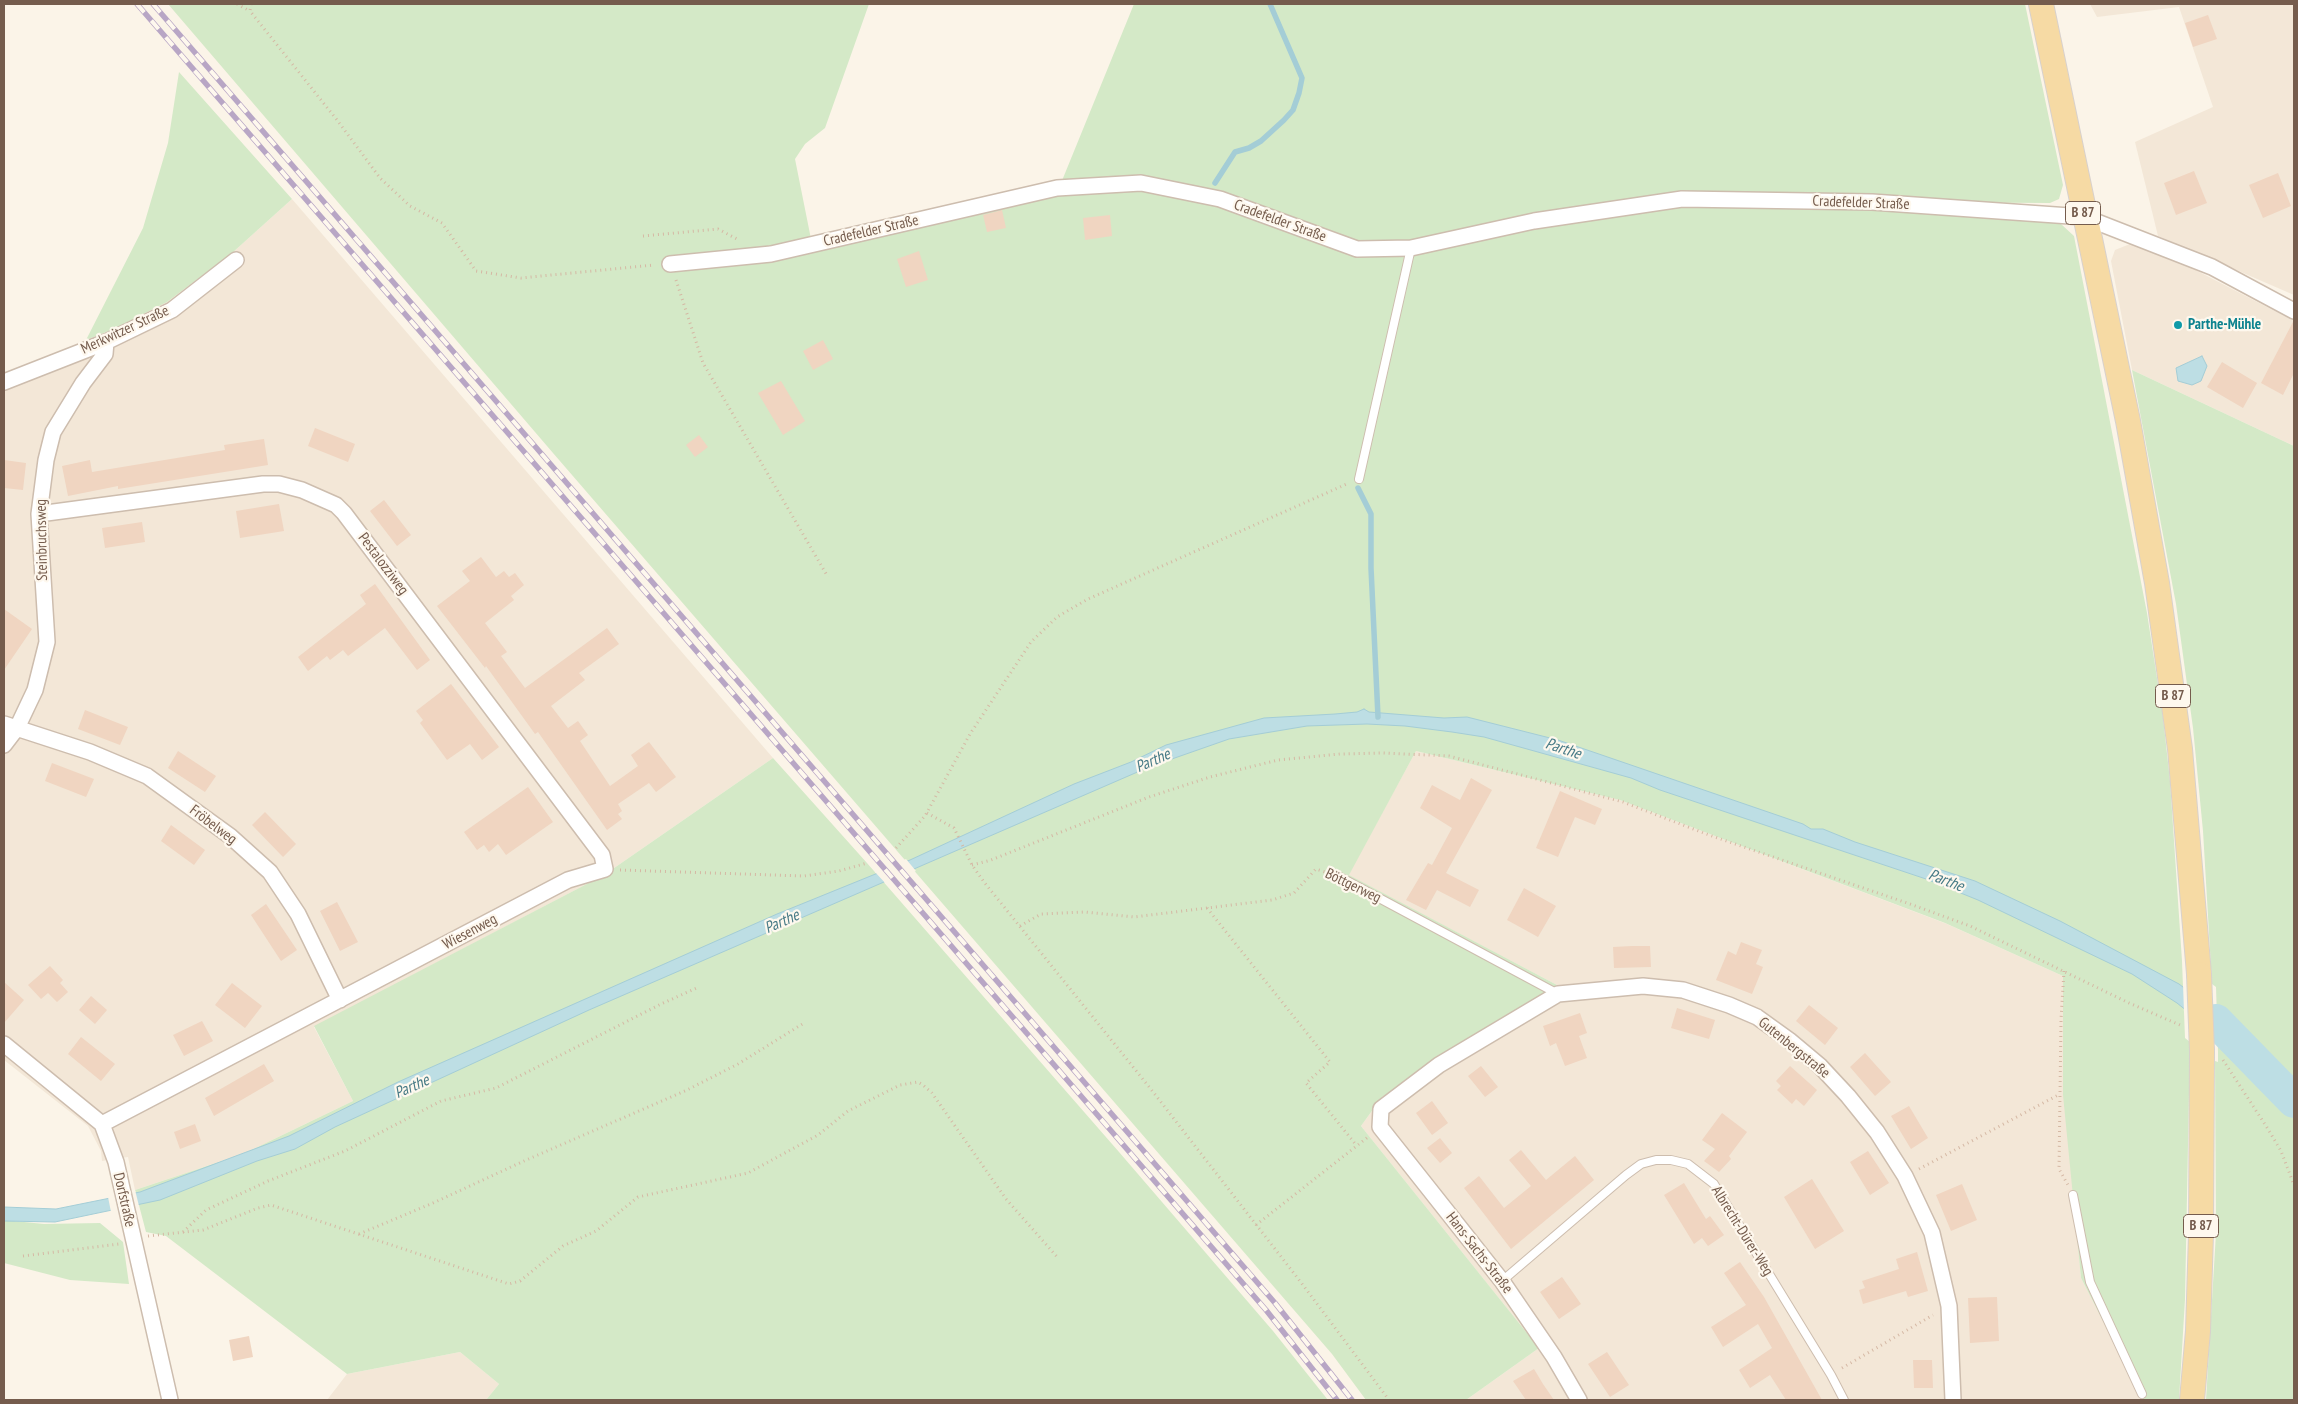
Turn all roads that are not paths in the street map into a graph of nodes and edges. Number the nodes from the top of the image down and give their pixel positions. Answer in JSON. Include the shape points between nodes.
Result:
{"nodes":[{"id":1,"x":2041,"y":4,"type":"edge"},
{"id":2,"x":2084,"y":217,"type":"junction"},
{"id":3,"x":1411,"y":248,"type":"junction"},
{"id":4,"x":236,"y":260,"type":"dead end"},
{"id":5,"x":670,"y":264,"type":"road end"},
{"id":6,"x":2294,"y":311,"type":"edge"},
{"id":7,"x":106,"y":342,"type":"junction"},
{"id":8,"x":4,"y":382,"type":"edge"},
{"id":9,"x":1359,"y":479,"type":"road end"},
{"id":10,"x":39,"y":514,"type":"junction"},
{"id":11,"x":10,"y":726,"type":"edge"},
{"id":12,"x":4,"y":745,"type":"edge"},
{"id":13,"x":605,"y":869,"type":"joint"},
{"id":14,"x":1338,"y":876,"type":"road end"},
{"id":15,"x":1558,"y":994,"type":"junction"},
{"id":16,"x":340,"y":1000,"type":"junction"},
{"id":17,"x":4,"y":1044,"type":"edge"},
{"id":18,"x":102,"y":1124,"type":"junction"},
{"id":19,"x":1380,"y":1127,"type":"joint"},
{"id":20,"x":2073,"y":1194,"type":"road end"},
{"id":21,"x":1502,"y":1281,"type":"junction"},
{"id":22,"x":2142,"y":1394,"type":"dead end"},
{"id":23,"x":170,"y":1400,"type":"edge"},
{"id":24,"x":1579,"y":1400,"type":"edge"},
{"id":25,"x":1844,"y":1400,"type":"edge"},
{"id":26,"x":1953,"y":1400,"type":"edge"},
{"id":27,"x":2192,"y":1400,"type":"edge"}],
"edges":[{"from":1,"to":2,"type":"main road","number":"B 87"},
{"from":2,"to":3,"type":"street","name":"Cradefelder Straße","via":[[1872,202],[1682,199],[1534,222]]},
{"from":2,"to":6,"type":"street","name":"Cradefelder Straße","via":[[2212,267]]},
{"from":2,"to":27,"type":"main road","number":"B 87","bridge":true,"via":[[2128,421],[2157,583],[2180,749],[2199,974],[2212,1054]]},
{"from":3,"to":5,"type":"street","name":"Cradefelder Straße","via":[[1357,249],[1220,199],[1141,183],[1057,188],[771,254]]},
{"from":3,"to":9,"type":"lane"},
{"from":4,"to":7,"type":"street","name":"Merkwitzer Straße","via":[[172,310]]},
{"from":7,"to":8,"type":"street","name":"Merkwitzer Straße"},
{"from":7,"to":10,"type":"street","name":"Steinbruchsweg","via":[[105,354],[54,432],[46,460]]},
{"from":10,"to":11,"type":"street","name":"Steinbruchsweg","via":[[47,642],[35,690]]},
{"from":10,"to":13,"type":"street","name":"Pestalozziweg","via":[[263,484],[280,484],[302,490],[336,505],[602,855]]},
{"from":11,"to":12,"type":"street","name":"Steinbruchsweg"},
{"from":11,"to":16,"type":"street","name":"Fröbelweg","via":[[90,752],[147,776],[230,836],[270,872],[298,914]]},
{"from":13,"to":16,"type":"street","name":"Wiesenweg","via":[[568,880]]},
{"from":14,"to":15,"type":"lane","name":"Böttgerweg"},
{"from":15,"to":19,"type":"street","name":"Gutenbergstraße","via":[[1439,1065],[1381,1109]]},
{"from":15,"to":26,"type":"street","name":"Gutenbergstraße","via":[[1643,986],[1683,990],[1729,1005],[1756,1017],[1807,1056],[1848,1096],[1877,1132],[1905,1176],[1932,1233],[1949,1306]]},
{"from":16,"to":18,"type":"street","name":"Wiesenweg"},
{"from":17,"to":18,"type":"street"},
{"from":18,"to":23,"type":"street","name":"Dorfstraße","via":[[116,1162]]},
{"from":19,"to":21,"type":"street","name":"Hans-Sachs-Straße"},
{"from":20,"to":22,"type":"lane","via":[[2090,1282]]},
{"from":21,"to":24,"type":"street","name":"Hans-Sachs-Straße"},
{"from":21,"to":25,"type":"lane","name":"Albrecht-Dürer-Weg","via":[[1641,1164],[1656,1160],[1688,1164],[1714,1184]]}]}
